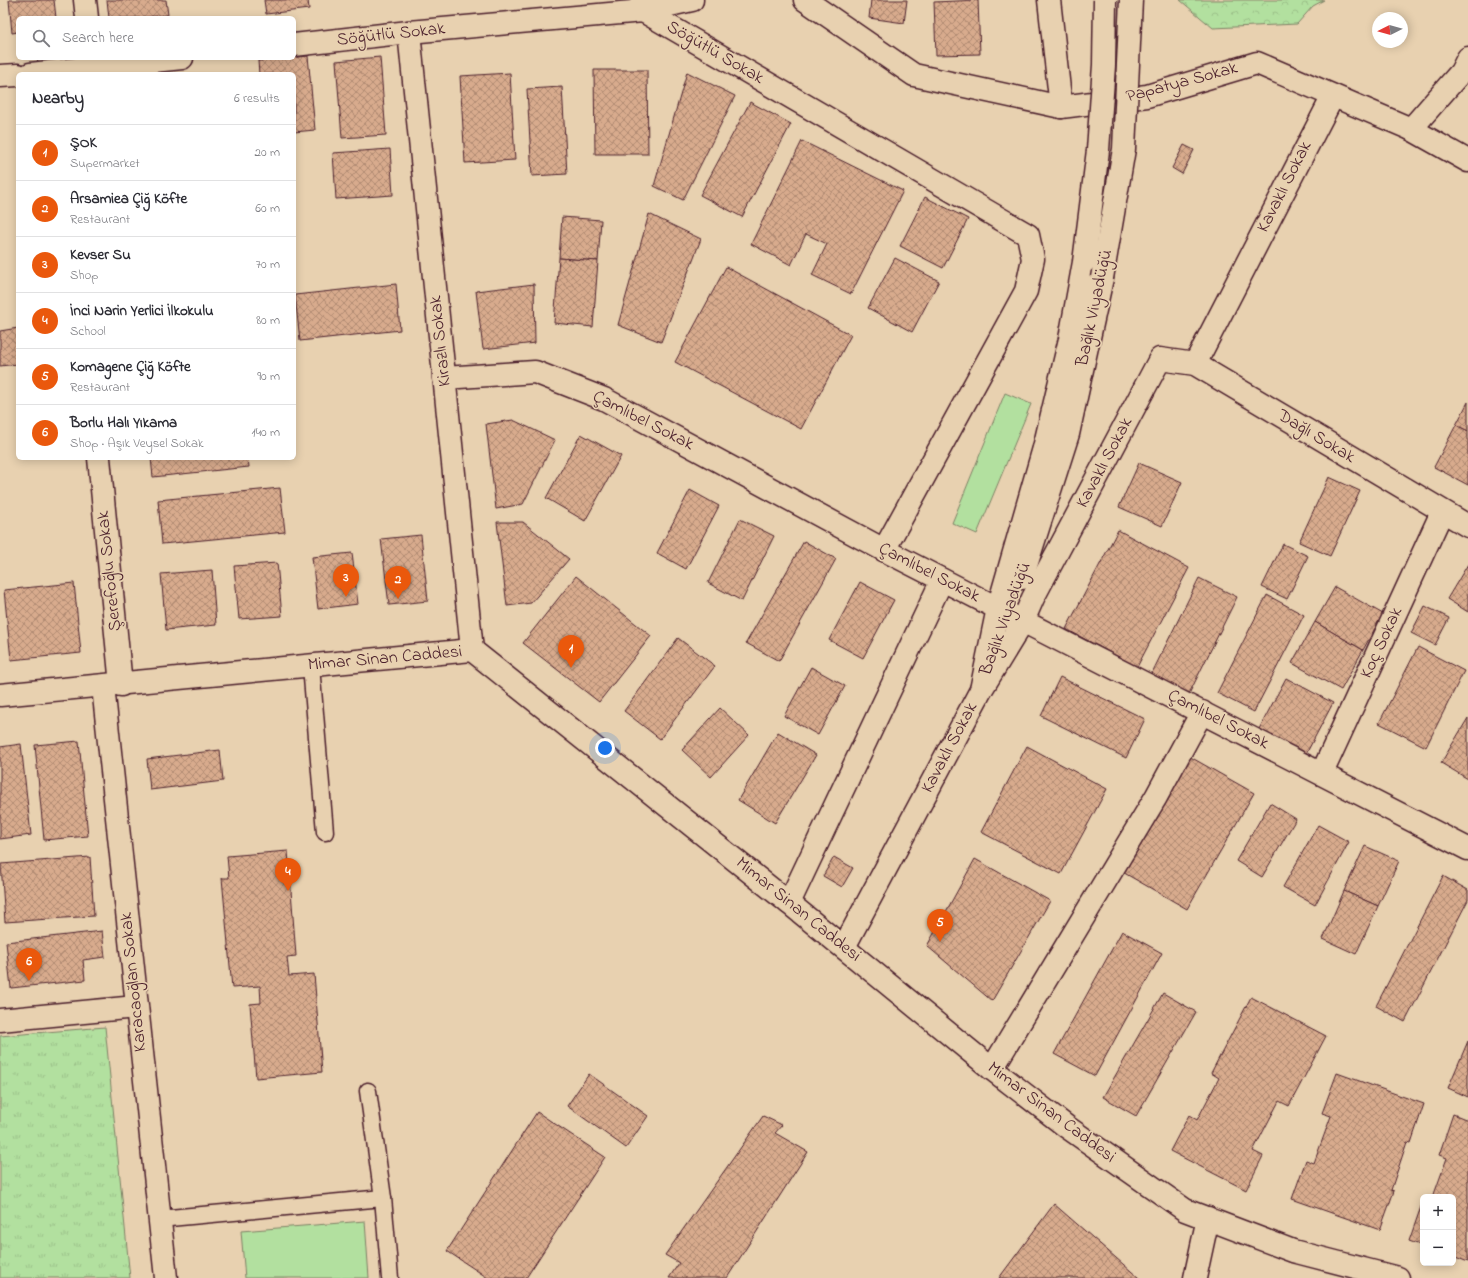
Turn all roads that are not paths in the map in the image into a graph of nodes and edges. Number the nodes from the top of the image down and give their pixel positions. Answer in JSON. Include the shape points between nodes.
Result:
{"nodes":[{"id":1,"x":85,"y":0,"type":"edge"},
{"id":2,"x":692,"y":0,"type":"edge"},
{"id":3,"x":805,"y":0,"type":"edge"},
{"id":4,"x":1049,"y":0,"type":"edge"},
{"id":5,"x":1105,"y":0,"type":"edge"},
{"id":6,"x":1131,"y":0,"type":"edge"},
{"id":7,"x":643,"y":6,"type":"edge"},
{"id":8,"x":87,"y":16,"type":"edge"},
{"id":9,"x":409,"y":32,"type":"junction"},
{"id":10,"x":296,"y":45,"type":"edge"},
{"id":11,"x":1468,"y":58,"type":"edge"},
{"id":12,"x":146,"y":60,"type":"edge"},
{"id":13,"x":92,"y":63,"type":"edge"},
{"id":14,"x":65,"y":72,"type":"edge"},
{"id":15,"x":16,"y":75,"type":"edge"},
{"id":16,"x":0,"y":76,"type":"edge"},
{"id":17,"x":1332,"y":96,"type":"junction"},
{"id":18,"x":1061,"y":107,"type":"junction"},
{"id":19,"x":1411,"y":129,"type":"junction"},
{"id":20,"x":1468,"y":161,"type":"edge"},
{"id":21,"x":1160,"y":359,"type":"joint"},
{"id":22,"x":1195,"y":364,"type":"junction"},
{"id":23,"x":444,"y":378,"type":"junction"},
{"id":24,"x":99,"y":460,"type":"edge"},
{"id":25,"x":1442,"y":512,"type":"junction"},
{"id":26,"x":1468,"y":526,"type":"edge"},
{"id":27,"x":884,"y":550,"type":"junction"},
{"id":28,"x":942,"y":580,"type":"junction"},
{"id":29,"x":1010,"y":614,"type":"junction"},
{"id":30,"x":472,"y":650,"type":"junction"},
{"id":31,"x":311,"y":666,"type":"junction"},
{"id":32,"x":112,"y":685,"type":"junction"},
{"id":33,"x":981,"y":690,"type":"joint"},
{"id":34,"x":0,"y":695,"type":"edge"},
{"id":35,"x":1202,"y":712,"type":"junction"},
{"id":36,"x":1322,"y":773,"type":"junction"},
{"id":37,"x":325,"y":832,"type":"dead end"},
{"id":38,"x":1468,"y":849,"type":"edge"},
{"id":39,"x":789,"y":903,"type":"junction"},
{"id":40,"x":844,"y":947,"type":"junction"},
{"id":41,"x":136,"y":1007,"type":"junction"},
{"id":42,"x":0,"y":1020,"type":"edge"},
{"id":43,"x":992,"y":1069,"type":"junction"},
{"id":44,"x":368,"y":1091,"type":"dead end"},
{"id":45,"x":384,"y":1198,"type":"junction"},
{"id":46,"x":159,"y":1218,"type":"junction"},
{"id":47,"x":1208,"y":1218,"type":"junction"},
{"id":48,"x":166,"y":1278,"type":"edge"},
{"id":49,"x":390,"y":1278,"type":"edge"},
{"id":50,"x":1195,"y":1278,"type":"edge"},
{"id":51,"x":1398,"y":1278,"type":"edge"}],
"edges":[{"from":1,"to":8,"type":"street"},
{"from":2,"to":7,"type":"street"},
{"from":3,"to":18,"type":"street","name":"Papatya Sokak","via":[[914,75]]},
{"from":4,"to":18,"type":"street"},
{"from":5,"to":29,"type":"street","name":"Bağlık Viyadüğü","bridge":true,"via":[[1104,66],[1098,150],[1084,262],[1070,339]]},
{"from":6,"to":29,"type":"street","name":"Bağlık Viyadüğü","bridge":true,"via":[[1124,149],[1102,278],[1068,434]]},
{"from":7,"to":9,"type":"street","name":"Söğütlü Sokak"},
{"from":7,"to":27,"type":"street","name":"Söğütlü Sokak","via":[[1028,235],[1033,259],[1026,292]]},
{"from":9,"to":10,"type":"street","name":"Söğütlü Sokak"},
{"from":9,"to":23,"type":"street","name":"Kirazlı Sokak"},
{"from":11,"to":19,"type":"street","via":[[1461,72]]},
{"from":12,"to":13,"type":"street"},
{"from":13,"to":14,"type":"street"},
{"from":15,"to":16,"type":"street"},
{"from":17,"to":18,"type":"street","name":"Papatya Sokak","via":[[1257,63],[1147,96]]},
{"from":17,"to":19,"type":"street","name":"Papatya Sokak"},
{"from":17,"to":22,"type":"street","name":"Kavaklı Sokak"},
{"from":19,"to":20,"type":"street","name":"Papatya Sokak"},
{"from":21,"to":22,"type":"street","name":"Dağlı Sokak"},
{"from":21,"to":29,"type":"street","name":"Kavaklı Sokak","via":[[1033,598]]},
{"from":22,"to":25,"type":"street","name":"Dağlı Sokak"},
{"from":23,"to":27,"type":"street","name":"Çamlıbel Sokak","via":[[535,372],[597,396]]},
{"from":23,"to":30,"type":"street","name":"Kirazlı Sokak"},
{"from":24,"to":32,"type":"street","name":"Şerefoğlu Sokak"},
{"from":25,"to":26,"type":"street","name":"Dağlı Sokak"},
{"from":25,"to":36,"type":"street","name":"Koç Sokak"},
{"from":27,"to":28,"type":"street","name":"Çamlıbel Sokak"},
{"from":28,"to":29,"type":"street","name":"Çamlıbel Sokak"},
{"from":28,"to":39,"type":"street"},
{"from":29,"to":33,"type":"street","name":"Bağlık Viyadüğü"},
{"from":29,"to":35,"type":"street","name":"Çamlıbel Sokak"},
{"from":30,"to":31,"type":"street","name":"Mimar Sinan Caddesi"},
{"from":30,"to":39,"type":"street","name":"Mimar Sinan Caddesi"},
{"from":31,"to":32,"type":"street","name":"Mimar Sinan Caddesi"},
{"from":31,"to":37,"type":"lane"},
{"from":32,"to":34,"type":"street","name":"Mimar Sinan Caddesi"},
{"from":32,"to":41,"type":"street","name":"Karacaoğlan Sokak"},
{"from":33,"to":40,"type":"street","name":"Kavaklı Sokak"},
{"from":35,"to":36,"type":"street","name":"Çamlıbel Sokak"},
{"from":35,"to":43,"type":"street","via":[[1156,797]]},
{"from":36,"to":38,"type":"street","name":"Çamlıbel Sokak"},
{"from":39,"to":40,"type":"street","name":"Mimar Sinan Caddesi"},
{"from":40,"to":43,"type":"street","name":"Mimar Sinan Caddesi"},
{"from":41,"to":42,"type":"street"},
{"from":41,"to":46,"type":"street","name":"Karacaoğlan Sokak"},
{"from":43,"to":47,"type":"street","name":"Mimar Sinan Caddesi","via":[[1185,1210]]},
{"from":44,"to":45,"type":"lane"},
{"from":45,"to":46,"type":"lane"},
{"from":45,"to":49,"type":"lane"},
{"from":46,"to":48,"type":"street","name":"Karacaoğlan Sokak"},
{"from":47,"to":50,"type":"street"},
{"from":47,"to":51,"type":"street","name":"Mimar Sinan Caddesi","via":[[1293,1251]]}]}
